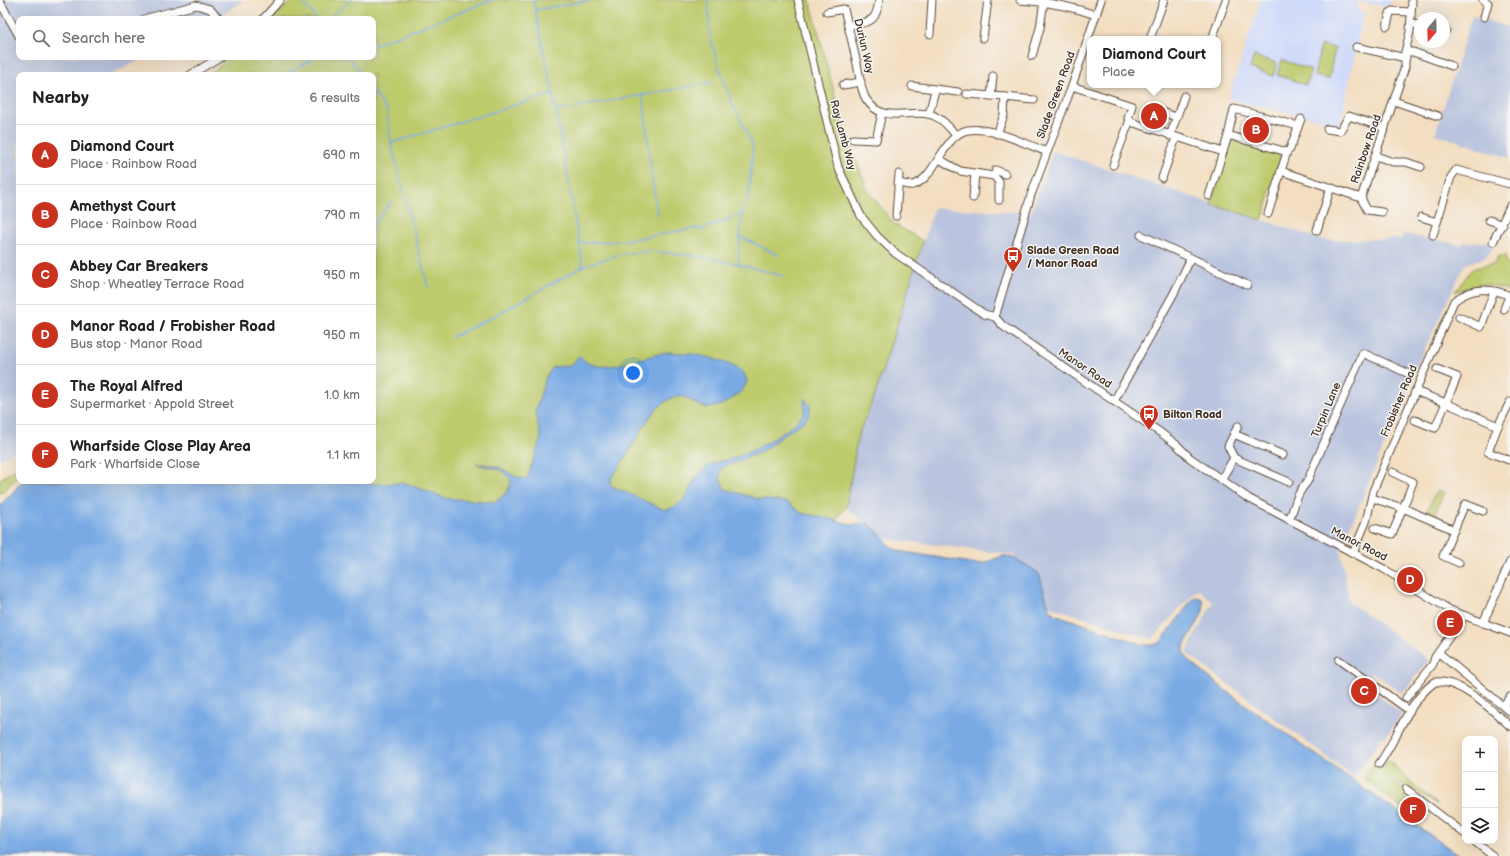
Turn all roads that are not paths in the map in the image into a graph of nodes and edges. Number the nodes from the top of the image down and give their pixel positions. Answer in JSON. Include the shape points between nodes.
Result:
{"nodes":[{"id":1,"x":280,"y":0,"type":"edge"},
{"id":2,"x":798,"y":0,"type":"edge"},
{"id":3,"x":879,"y":0,"type":"edge"},
{"id":4,"x":932,"y":0,"type":"edge"},
{"id":5,"x":988,"y":0,"type":"edge"},
{"id":6,"x":1020,"y":0,"type":"edge"},
{"id":7,"x":1101,"y":0,"type":"edge"},
{"id":8,"x":1164,"y":0,"type":"edge"},
{"id":9,"x":1226,"y":0,"type":"edge"},
{"id":10,"x":1412,"y":0,"type":"edge"},
{"id":11,"x":1483,"y":0,"type":"edge"},
{"id":12,"x":1044,"y":1,"type":"junction"},
{"id":13,"x":0,"y":2,"type":"edge"},
{"id":14,"x":827,"y":12,"type":"dead end"},
{"id":15,"x":1412,"y":12,"type":"junction"},
{"id":16,"x":1096,"y":14,"type":"junction"},
{"id":17,"x":155,"y":16,"type":"edge"},
{"id":18,"x":216,"y":16,"type":"edge"},
{"id":19,"x":266,"y":16,"type":"edge"},
{"id":20,"x":1484,"y":17,"type":"dead end"},
{"id":21,"x":1411,"y":24,"type":"junction"},
{"id":22,"x":1414,"y":24,"type":"edge"},
{"id":23,"x":848,"y":26,"type":"junction"},
{"id":24,"x":1387,"y":26,"type":"dead end"},
{"id":25,"x":16,"y":31,"type":"edge"},
{"id":26,"x":930,"y":34,"type":"dead end"},
{"id":27,"x":1089,"y":36,"type":"edge"},
{"id":28,"x":1153,"y":36,"type":"edge"},
{"id":29,"x":1213,"y":36,"type":"edge"},
{"id":30,"x":983,"y":38,"type":"dead end"},
{"id":31,"x":1087,"y":41,"type":"edge"},
{"id":32,"x":1356,"y":47,"type":"dead end"},
{"id":33,"x":1405,"y":55,"type":"junction"},
{"id":34,"x":1032,"y":56,"type":"dead end"},
{"id":35,"x":215,"y":60,"type":"edge"},
{"id":36,"x":1452,"y":66,"type":"dead end"},
{"id":37,"x":195,"y":72,"type":"edge"},
{"id":38,"x":993,"y":76,"type":"dead end"},
{"id":39,"x":861,"y":82,"type":"junction"},
{"id":40,"x":843,"y":85,"type":"dead end"},
{"id":41,"x":912,"y":86,"type":"dead end"},
{"id":42,"x":1072,"y":86,"type":"junction"},
{"id":43,"x":935,"y":90,"type":"junction"},
{"id":44,"x":958,"y":92,"type":"dead end"},
{"id":45,"x":967,"y":94,"type":"dead end"},
{"id":46,"x":991,"y":96,"type":"junction"},
{"id":47,"x":1184,"y":96,"type":"dead end"},
{"id":48,"x":1005,"y":97,"type":"junction"},
{"id":49,"x":1034,"y":100,"type":"dead end"},
{"id":50,"x":1394,"y":101,"type":"junction"},
{"id":51,"x":1161,"y":112,"type":"dead end"},
{"id":52,"x":882,"y":113,"type":"junction"},
{"id":53,"x":929,"y":114,"type":"junction"},
{"id":54,"x":1438,"y":116,"type":"dead end"},
{"id":55,"x":1176,"y":117,"type":"junction"},
{"id":56,"x":1300,"y":118,"type":"dead end"},
{"id":57,"x":1130,"y":120,"type":"junction"},
{"id":58,"x":1298,"y":126,"type":"junction"},
{"id":59,"x":1385,"y":128,"type":"junction"},
{"id":60,"x":1327,"y":129,"type":"dead end"},
{"id":61,"x":955,"y":134,"type":"junction"},
{"id":62,"x":997,"y":134,"type":"junction"},
{"id":63,"x":1228,"y":136,"type":"junction"},
{"id":64,"x":1173,"y":137,"type":"junction"},
{"id":65,"x":853,"y":138,"type":"dead end"},
{"id":66,"x":1047,"y":152,"type":"junction"},
{"id":67,"x":1223,"y":152,"type":"junction"},
{"id":68,"x":1287,"y":152,"type":"junction"},
{"id":69,"x":1376,"y":156,"type":"junction"},
{"id":70,"x":939,"y":158,"type":"junction"},
{"id":71,"x":1113,"y":165,"type":"dead end"},
{"id":72,"x":1421,"y":167,"type":"dead end"},
{"id":73,"x":1281,"y":171,"type":"junction"},
{"id":74,"x":899,"y":174,"type":"dead end"},
{"id":75,"x":975,"y":174,"type":"junction"},
{"id":76,"x":1005,"y":174,"type":"dead end"},
{"id":77,"x":994,"y":176,"type":"junction"},
{"id":78,"x":1162,"y":178,"type":"dead end"},
{"id":79,"x":898,"y":183,"type":"junction"},
{"id":80,"x":1510,"y":184,"type":"edge"},
{"id":81,"x":1331,"y":187,"type":"junction"},
{"id":82,"x":1209,"y":196,"type":"dead end"},
{"id":83,"x":973,"y":198,"type":"dead end"},
{"id":84,"x":1361,"y":198,"type":"junction"},
{"id":85,"x":999,"y":200,"type":"dead end"},
{"id":86,"x":1510,"y":206,"type":"edge"},
{"id":87,"x":1382,"y":212,"type":"dead end"},
{"id":88,"x":1268,"y":214,"type":"dead end"},
{"id":89,"x":896,"y":216,"type":"dead end"},
{"id":90,"x":1421,"y":217,"type":"dead end"},
{"id":91,"x":1489,"y":220,"type":"dead end"},
{"id":92,"x":1437,"y":222,"type":"junction"},
{"id":93,"x":1503,"y":225,"type":"junction"},
{"id":94,"x":1317,"y":230,"type":"dead end"},
{"id":95,"x":1142,"y":235,"type":"dead end"},
{"id":96,"x":1433,"y":235,"type":"dead end"},
{"id":97,"x":1494,"y":242,"type":"dead end"},
{"id":98,"x":1191,"y":258,"type":"junction"},
{"id":99,"x":921,"y":271,"type":"joint"},
{"id":100,"x":1247,"y":285,"type":"dead end"},
{"id":101,"x":1494,"y":291,"type":"junction"},
{"id":102,"x":1510,"y":296,"type":"edge"},
{"id":103,"x":1504,"y":308,"type":"dead end"},
{"id":104,"x":996,"y":317,"type":"junction"},
{"id":105,"x":1459,"y":317,"type":"dead end"},
{"id":106,"x":1438,"y":369,"type":"dead end"},
{"id":107,"x":1407,"y":372,"type":"dead end"},
{"id":108,"x":1415,"y":391,"type":"junction"},
{"id":109,"x":1114,"y":401,"type":"junction"},
{"id":110,"x":1510,"y":402,"type":"edge"},
{"id":111,"x":1446,"y":403,"type":"junction"},
{"id":112,"x":1416,"y":420,"type":"dead end"},
{"id":113,"x":1238,"y":426,"type":"dead end"},
{"id":114,"x":1498,"y":426,"type":"junction"},
{"id":115,"x":1234,"y":434,"type":"junction"},
{"id":116,"x":1283,"y":455,"type":"dead end"},
{"id":117,"x":1234,"y":458,"type":"junction"},
{"id":118,"x":1509,"y":460,"type":"dead end"},
{"id":119,"x":1392,"y":472,"type":"dead end"},
{"id":120,"x":1221,"y":480,"type":"junction"},
{"id":121,"x":1289,"y":482,"type":"dead end"},
{"id":122,"x":1372,"y":498,"type":"junction"},
{"id":123,"x":1403,"y":508,"type":"junction"},
{"id":124,"x":1483,"y":511,"type":"dead end"},
{"id":125,"x":1288,"y":520,"type":"junction"},
{"id":126,"x":1375,"y":528,"type":"dead end"},
{"id":127,"x":1454,"y":530,"type":"junction"},
{"id":128,"x":1354,"y":553,"type":"junction"},
{"id":129,"x":1510,"y":562,"type":"edge"},
{"id":130,"x":1459,"y":563,"type":"dead end"},
{"id":131,"x":1464,"y":616,"type":"junction"},
{"id":132,"x":1482,"y":623,"type":"junction"},
{"id":133,"x":1510,"y":633,"type":"edge"},
{"id":134,"x":1439,"y":653,"type":"junction"},
{"id":135,"x":1339,"y":660,"type":"dead end"},
{"id":136,"x":1510,"y":696,"type":"edge"},
{"id":137,"x":1406,"y":698,"type":"dead end"},
{"id":138,"x":1503,"y":706,"type":"junction"},
{"id":139,"x":1410,"y":711,"type":"junction"},
{"id":140,"x":1510,"y":712,"type":"edge"},
{"id":141,"x":1510,"y":726,"type":"edge"},
{"id":142,"x":1379,"y":764,"type":"dead end"},
{"id":143,"x":1406,"y":789,"type":"dead end"},
{"id":144,"x":1462,"y":832,"type":"edge"},
{"id":145,"x":1478,"y":844,"type":"edge"},
{"id":146,"x":1493,"y":856,"type":"edge"}],
"edges":[{"from":1,"to":19,"type":"street"},
{"from":2,"to":99,"type":"street","name":"Ray Lamb Way","via":[[838,167],[861,216],[886,244]]},
{"from":3,"to":23,"type":"street","via":[[877,14],[871,21]]},
{"from":4,"to":26,"type":"street"},
{"from":5,"to":30,"type":"street"},
{"from":6,"to":12,"type":"street"},
{"from":7,"to":16,"type":"street","name":"Slade Green Road"},
{"from":8,"to":28,"type":"street"},
{"from":9,"to":29,"type":"street"},
{"from":10,"to":15,"type":"street","name":"Rainbow Road"},
{"from":11,"to":20,"type":"street","via":[[1488,3]]},
{"from":12,"to":16,"type":"street"},
{"from":12,"to":34,"type":"street"},
{"from":13,"to":25,"type":"street"},
{"from":14,"to":23,"type":"street","name":"Duriun Way","via":[[844,9]]},
{"from":15,"to":21,"type":"street","name":"Rainbow Road"},
{"from":15,"to":24,"type":"street","via":[[1390,12]]},
{"from":16,"to":27,"type":"street","name":"Slade Green Road"},
{"from":17,"to":18,"type":"street","via":[[196,5],[210,9]]},
{"from":21,"to":22,"type":"street"},
{"from":21,"to":33,"type":"street","name":"Rainbow Road"},
{"from":23,"to":39,"type":"street","name":"Duriun Way"},
{"from":31,"to":42,"type":"street","name":"Slade Green Road"},
{"from":32,"to":33,"type":"street","via":[[1398,58]]},
{"from":33,"to":36,"type":"street","via":[[1413,52]]},
{"from":33,"to":50,"type":"street","name":"Rainbow Road","via":[[1405,66]]},
{"from":35,"to":37,"type":"street"},
{"from":38,"to":46,"type":"street"},
{"from":39,"to":40,"type":"street","name":"Duriun Way"},
{"from":39,"to":52,"type":"street","name":"Duriun Way","via":[[866,98]]},
{"from":41,"to":43,"type":"street"},
{"from":42,"to":57,"type":"street","via":[[1132,106],[1128,118]]},
{"from":42,"to":66,"type":"street","name":"Slade Green Road"},
{"from":43,"to":44,"type":"street"},
{"from":43,"to":53,"type":"street"},
{"from":45,"to":46,"type":"street"},
{"from":46,"to":48,"type":"street"},
{"from":47,"to":55,"type":"street"},
{"from":48,"to":49,"type":"street"},
{"from":48,"to":62,"type":"street","via":[[1004,114]]},
{"from":50,"to":54,"type":"street"},
{"from":50,"to":59,"type":"street","name":"Rainbow Road"},
{"from":51,"to":55,"type":"street"},
{"from":52,"to":53,"type":"street","via":[[893,116]]},
{"from":52,"to":65,"type":"street","via":[[876,140]]},
{"from":53,"to":61,"type":"street","via":[[939,119]]},
{"from":55,"to":64,"type":"street"},
{"from":56,"to":58,"type":"street"},
{"from":57,"to":64,"type":"street"},
{"from":57,"to":71,"type":"street"},
{"from":58,"to":63,"type":"street","via":[[1236,109]]},
{"from":58,"to":68,"type":"street"},
{"from":59,"to":60,"type":"street","via":[[1349,116],[1344,126],[1337,131]]},
{"from":59,"to":69,"type":"street","name":"Rainbow Road"},
{"from":61,"to":62,"type":"street","via":[[969,130]]},
{"from":61,"to":70,"type":"street"},
{"from":62,"to":66,"type":"street"},
{"from":63,"to":67,"type":"street"},
{"from":63,"to":68,"type":"street"},
{"from":64,"to":67,"type":"street"},
{"from":64,"to":78,"type":"street"},
{"from":66,"to":104,"type":"street","via":[[1023,218]]},
{"from":67,"to":82,"type":"street"},
{"from":68,"to":73,"type":"street"},
{"from":69,"to":72,"type":"street","via":[[1392,162],[1406,162]]},
{"from":69,"to":84,"type":"street","name":"Rainbow Road"},
{"from":70,"to":75,"type":"street","via":[[960,171]]},
{"from":70,"to":79,"type":"street","via":[[926,175],[913,185]]},
{"from":73,"to":81,"type":"street","name":"Rainbow Road"},
{"from":73,"to":88,"type":"street"},
{"from":74,"to":79,"type":"street"},
{"from":75,"to":77,"type":"street"},
{"from":75,"to":83,"type":"street"},
{"from":76,"to":77,"type":"street","via":[[996,170]]},
{"from":77,"to":85,"type":"street","via":[[999,182]]},
{"from":79,"to":89,"type":"street"},
{"from":80,"to":92,"type":"street","via":[[1456,170],[1451,177]]},
{"from":81,"to":84,"type":"street","name":"Rainbow Road"},
{"from":81,"to":94,"type":"street"},
{"from":84,"to":87,"type":"street","via":[[1364,214]]},
{"from":86,"to":93,"type":"street"},
{"from":90,"to":92,"type":"street"},
{"from":91,"to":93,"type":"street"},
{"from":92,"to":96,"type":"street"},
{"from":93,"to":97,"type":"street"},
{"from":95,"to":98,"type":"street"},
{"from":98,"to":100,"type":"street"},
{"from":98,"to":109,"type":"street"},
{"from":99,"to":104,"type":"street","name":"Manor Road","via":[[984,314]]},
{"from":101,"to":102,"type":"street","name":"Frobisher Road"},
{"from":101,"to":105,"type":"street","via":[[1481,327]]},
{"from":101,"to":108,"type":"street","name":"Frobisher Road","via":[[1474,290],[1454,301]]},
{"from":102,"to":103,"type":"street"},
{"from":104,"to":109,"type":"street","name":"Manor Road","via":[[1003,326]]},
{"from":106,"to":111,"type":"street","via":[[1457,377]]},
{"from":107,"to":125,"type":"street","name":"Turpin Lane","via":[[1363,353],[1307,482],[1297,493]]},
{"from":108,"to":111,"type":"street"},
{"from":108,"to":122,"type":"street","name":"Frobisher Road"},
{"from":109,"to":120,"type":"street","name":"Manor Road","via":[[1177,445],[1190,458]]},
{"from":110,"to":114,"type":"street"},
{"from":111,"to":112,"type":"street","via":[[1435,428]]},
{"from":111,"to":114,"type":"street"},
{"from":113,"to":115,"type":"street"},
{"from":114,"to":118,"type":"street","via":[[1488,452]]},
{"from":115,"to":116,"type":"street"},
{"from":115,"to":117,"type":"street","via":[[1228,446]]},
{"from":117,"to":120,"type":"street"},
{"from":117,"to":121,"type":"street"},
{"from":119,"to":123,"type":"street","via":[[1413,482]]},
{"from":120,"to":125,"type":"street","name":"Manor Road"},
{"from":122,"to":123,"type":"street"},
{"from":122,"to":128,"type":"street","name":"Frobisher Road"},
{"from":123,"to":126,"type":"street","via":[[1392,534]]},
{"from":123,"to":127,"type":"street"},
{"from":124,"to":127,"type":"street","via":[[1465,504]]},
{"from":125,"to":128,"type":"street","name":"Manor Road"},
{"from":127,"to":130,"type":"street","via":[[1443,556]]},
{"from":128,"to":131,"type":"street","name":"Manor Road"},
{"from":129,"to":132,"type":"street"},
{"from":131,"to":132,"type":"street","name":"Manor Road"},
{"from":131,"to":134,"type":"street"},
{"from":132,"to":133,"type":"street","name":"Manor Road"},
{"from":134,"to":137,"type":"street"},
{"from":134,"to":138,"type":"street"},
{"from":135,"to":139,"type":"street"},
{"from":136,"to":138,"type":"street"},
{"from":138,"to":140,"type":"street"},
{"from":139,"to":141,"type":"street","via":[[1428,687],[1435,682],[1448,683],[1478,700]]},
{"from":139,"to":142,"type":"street"},
{"from":143,"to":144,"type":"street"},
{"from":145,"to":146,"type":"street"}]}
